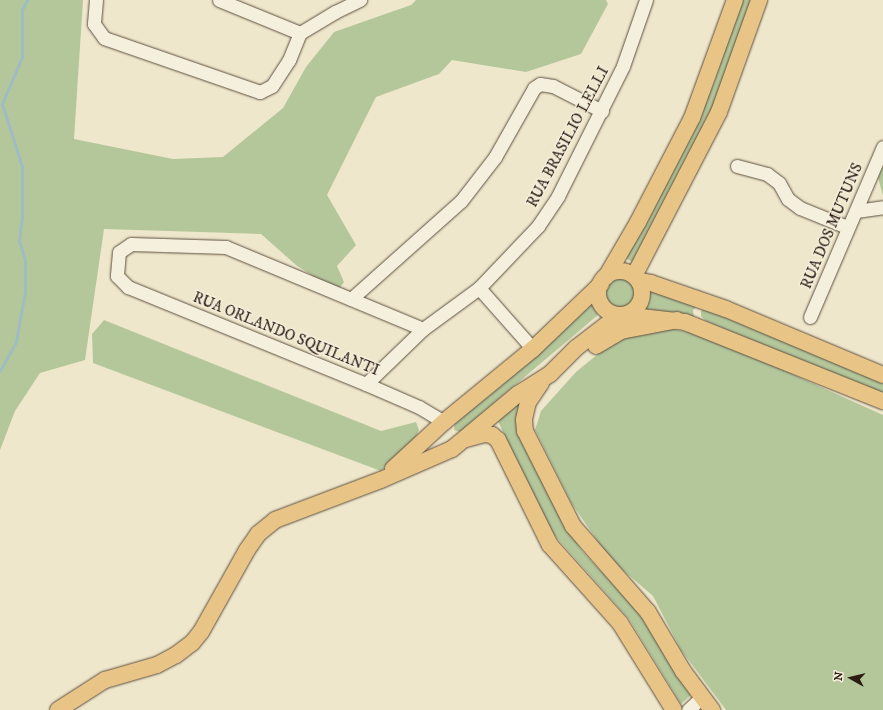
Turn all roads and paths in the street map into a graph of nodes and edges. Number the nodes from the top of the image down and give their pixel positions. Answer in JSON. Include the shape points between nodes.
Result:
{"nodes":[{"id":1,"x":96,"y":0,"type":"edge"},
{"id":2,"x":219,"y":0,"type":"edge"},
{"id":3,"x":360,"y":0,"type":"edge"},
{"id":4,"x":646,"y":0,"type":"edge"},
{"id":5,"x":735,"y":0,"type":"edge"},
{"id":6,"x":759,"y":0,"type":"edge"},
{"id":7,"x":765,"y":0,"type":"edge"},
{"id":8,"x":300,"y":33,"type":"junction"},
{"id":9,"x":602,"y":111,"type":"junction"},
{"id":10,"x":718,"y":112,"type":"junction"},
{"id":11,"x":883,"y":147,"type":"edge"},
{"id":12,"x":737,"y":166,"type":"dead end"},
{"id":13,"x":867,"y":186,"type":"junction"},
{"id":14,"x":679,"y":187,"type":"junction"},
{"id":15,"x":883,"y":207,"type":"edge"},
{"id":16,"x":856,"y":211,"type":"junction"},
{"id":17,"x":847,"y":227,"type":"junction"},
{"id":18,"x":636,"y":279,"type":"junction"},
{"id":19,"x":603,"y":280,"type":"junction"},
{"id":20,"x":479,"y":288,"type":"junction"},
{"id":21,"x":351,"y":299,"type":"junction"},
{"id":22,"x":710,"y":305,"type":"junction"},
{"id":23,"x":726,"y":309,"type":"junction"},
{"id":24,"x":622,"y":315,"type":"junction"},
{"id":25,"x":810,"y":317,"type":"dead end"},
{"id":26,"x":677,"y":320,"type":"junction"},
{"id":27,"x":699,"y":327,"type":"junction"},
{"id":28,"x":423,"y":329,"type":"junction"},
{"id":29,"x":533,"y":349,"type":"junction"},
{"id":30,"x":550,"y":374,"type":"junction"},
{"id":31,"x":883,"y":375,"type":"edge"},
{"id":32,"x":366,"y":384,"type":"junction"},
{"id":33,"x":883,"y":401,"type":"edge"},
{"id":34,"x":444,"y":422,"type":"junction"},
{"id":35,"x":464,"y":439,"type":"junction"},
{"id":36,"x":382,"y":480,"type":"junction"},
{"id":37,"x":702,"y":697,"type":"junction"},
{"id":38,"x":58,"y":710,"type":"edge"},
{"id":39,"x":674,"y":710,"type":"edge"},
{"id":40,"x":688,"y":710,"type":"edge"},
{"id":41,"x":712,"y":710,"type":"edge"}],
"edges":[{"from":1,"to":8,"type":"street","via":[[94,21],[97,31],[104,38],[206,71],[260,92],[272,86],[286,65]]},
{"from":2,"to":8,"type":"street"},
{"from":3,"to":8,"type":"street"},
{"from":4,"to":9,"type":"street","name":"RUA BRASILIO LELLI","via":[[623,66]]},
{"from":5,"to":19,"type":"main road","via":[[692,118],[638,222]]},
{"from":6,"to":10,"type":"main road"},
{"from":7,"to":10,"type":"main road","via":[[735,90]]},
{"from":9,"to":20,"type":"street","name":"RUA BRASILIO LELLI","via":[[558,196],[538,226]]},
{"from":9,"to":21,"type":"street","via":[[557,88],[540,84],[529,94],[495,157],[461,201]]},
{"from":10,"to":14,"type":"main road"},
{"from":11,"to":13,"type":"street","name":"RUA DOS MUTUNS"},
{"from":12,"to":17,"type":"street","via":[[767,174],[779,183],[788,199],[800,208]]},
{"from":13,"to":15,"type":"street"},
{"from":13,"to":16,"type":"street","name":"RUA DOS MUTUNS"},
{"from":14,"to":18,"type":"main road"},
{"from":14,"to":23,"type":"main road","via":[[677,202],[652,258],[653,274],[715,301]]},
{"from":15,"to":16,"type":"street"},
{"from":16,"to":17,"type":"street","name":"RUA DOS MUTUNS"},
{"from":17,"to":25,"type":"street","name":"RUA DOS MUTUNS"},
{"from":18,"to":19,"type":"main road","via":[[621,271]]},
{"from":18,"to":22,"type":"main road"},
{"from":18,"to":24,"type":"main road","via":[[642,291],[641,302],[634,310]]},
{"from":19,"to":24,"type":"main road","via":[[598,294],[601,304],[609,312]]},
{"from":19,"to":29,"type":"main road"},
{"from":20,"to":28,"type":"street","name":"RUA BRASILIO LELLI"},
{"from":20,"to":29,"type":"street"},
{"from":21,"to":28,"type":"street"},
{"from":21,"to":32,"type":"street","name":"RUA ORLANDO SQUILANTI","via":[[226,247],[131,244],[119,252],[117,276],[128,286]]},
{"from":22,"to":23,"type":"main road"},
{"from":22,"to":27,"type":"main road","via":[[701,307],[697,312],[696,320]]},
{"from":23,"to":31,"type":"main road"},
{"from":24,"to":26,"type":"main road"},
{"from":24,"to":30,"type":"main road","via":[[576,348]]},
{"from":26,"to":27,"type":"main road"},
{"from":26,"to":30,"type":"main road","via":[[621,331],[607,337],[563,370]]},
{"from":27,"to":33,"type":"main road"},
{"from":28,"to":32,"type":"street","name":"RUA BRASILIO LELLI"},
{"from":29,"to":34,"type":"main road"},
{"from":30,"to":35,"type":"main road","via":[[518,394]]},
{"from":30,"to":37,"type":"main road","via":[[532,394],[525,411],[525,431],[573,526],[648,612]]},
{"from":32,"to":34,"type":"street","name":"RUA ORLANDO SQUILANTI","via":[[419,407]]},
{"from":34,"to":35,"type":"main road"},
{"from":34,"to":36,"type":"main road"},
{"from":35,"to":36,"type":"main road","via":[[452,449]]},
{"from":35,"to":39,"type":"main road","via":[[484,434],[492,435],[498,440],[550,544],[620,623]]},
{"from":36,"to":38,"type":"main road","via":[[275,520],[258,534],[246,550],[201,632],[192,643],[176,655],[157,664],[105,680]]},
{"from":37,"to":40,"type":"street"},
{"from":37,"to":41,"type":"main road"}]}
